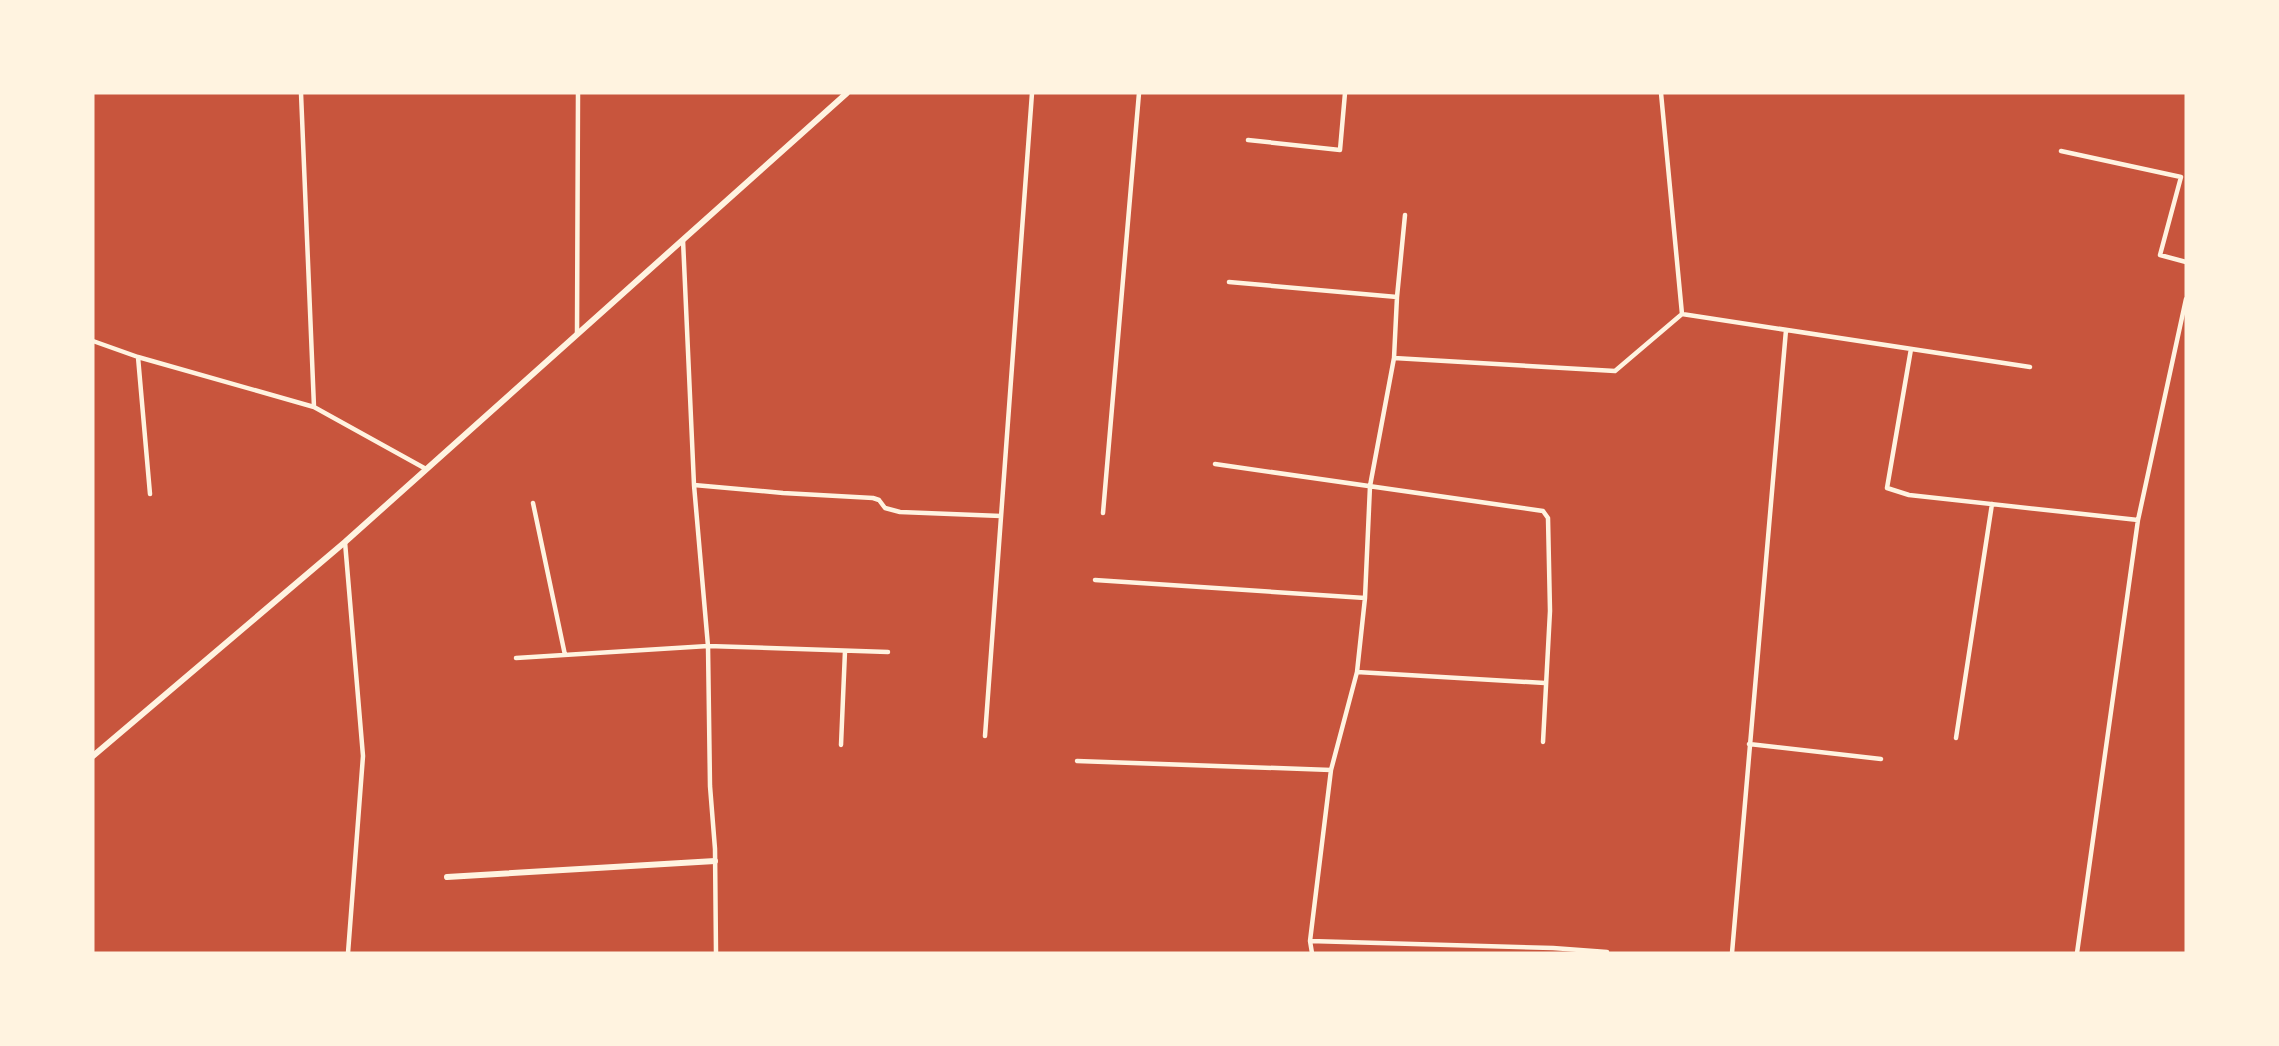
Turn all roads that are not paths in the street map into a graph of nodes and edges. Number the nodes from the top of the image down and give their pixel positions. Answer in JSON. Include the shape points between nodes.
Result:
{"nodes":[{"id":1,"x":301,"y":93,"type":"edge"},
{"id":2,"x":578,"y":93,"type":"edge"},
{"id":3,"x":847,"y":93,"type":"edge"},
{"id":4,"x":1032,"y":93,"type":"edge"},
{"id":5,"x":1139,"y":93,"type":"edge"},
{"id":6,"x":1345,"y":93,"type":"edge"},
{"id":7,"x":1661,"y":93,"type":"edge"},
{"id":8,"x":1248,"y":140,"type":"dead end"},
{"id":9,"x":2061,"y":151,"type":"dead end"},
{"id":10,"x":1405,"y":215,"type":"dead end"},
{"id":11,"x":683,"y":240,"type":"junction"},
{"id":12,"x":2186,"y":262,"type":"edge"},
{"id":13,"x":1229,"y":282,"type":"dead end"},
{"id":14,"x":1397,"y":297,"type":"junction"},
{"id":15,"x":2186,"y":299,"type":"edge"},
{"id":16,"x":1682,"y":314,"type":"junction"},
{"id":17,"x":1786,"y":330,"type":"junction"},
{"id":18,"x":578,"y":334,"type":"junction"},
{"id":19,"x":93,"y":341,"type":"edge"},
{"id":20,"x":2177,"y":341,"type":"junction"},
{"id":21,"x":2186,"y":343,"type":"edge"},
{"id":22,"x":1911,"y":349,"type":"junction"},
{"id":23,"x":138,"y":357,"type":"junction"},
{"id":24,"x":1394,"y":358,"type":"junction"},
{"id":25,"x":2030,"y":367,"type":"dead end"},
{"id":26,"x":314,"y":407,"type":"junction"},
{"id":27,"x":1215,"y":464,"type":"dead end"},
{"id":28,"x":426,"y":469,"type":"junction"},
{"id":29,"x":694,"y":485,"type":"junction"},
{"id":30,"x":1370,"y":486,"type":"junction"},
{"id":31,"x":150,"y":494,"type":"dead end"},
{"id":32,"x":533,"y":503,"type":"dead end"},
{"id":33,"x":1992,"y":504,"type":"junction"},
{"id":34,"x":1103,"y":513,"type":"dead end"},
{"id":35,"x":1001,"y":516,"type":"junction"},
{"id":36,"x":2138,"y":520,"type":"junction"},
{"id":37,"x":345,"y":542,"type":"junction"},
{"id":38,"x":1095,"y":580,"type":"dead end"},
{"id":39,"x":1365,"y":598,"type":"junction"},
{"id":40,"x":708,"y":646,"type":"junction"},
{"id":41,"x":845,"y":651,"type":"junction"},
{"id":42,"x":888,"y":652,"type":"dead end"},
{"id":43,"x":565,"y":655,"type":"junction"},
{"id":44,"x":516,"y":658,"type":"dead end"},
{"id":45,"x":1357,"y":672,"type":"junction"},
{"id":46,"x":1545,"y":682,"type":"junction"},
{"id":47,"x":985,"y":736,"type":"dead end"},
{"id":48,"x":1956,"y":738,"type":"dead end"},
{"id":49,"x":1543,"y":742,"type":"dead end"},
{"id":50,"x":1749,"y":744,"type":"junction"},
{"id":51,"x":841,"y":745,"type":"dead end"},
{"id":52,"x":93,"y":756,"type":"edge"},
{"id":53,"x":1881,"y":759,"type":"dead end"},
{"id":54,"x":1077,"y":761,"type":"dead end"},
{"id":55,"x":1331,"y":770,"type":"junction"},
{"id":56,"x":715,"y":861,"type":"junction"},
{"id":57,"x":447,"y":877,"type":"dead end"},
{"id":58,"x":1310,"y":941,"type":"junction"},
{"id":59,"x":1553,"y":951,"type":"edge"},
{"id":60,"x":1607,"y":952,"type":"edge"},
{"id":61,"x":348,"y":953,"type":"edge"},
{"id":62,"x":716,"y":953,"type":"edge"},
{"id":63,"x":1312,"y":953,"type":"edge"},
{"id":64,"x":1732,"y":953,"type":"edge"},
{"id":65,"x":2077,"y":953,"type":"edge"}],
"edges":[{"from":1,"to":26,"type":"lane"},
{"from":2,"to":18,"type":"lane"},
{"from":3,"to":11,"type":"street"},
{"from":4,"to":35,"type":"lane"},
{"from":5,"to":34,"type":"lane"},
{"from":6,"to":8,"type":"lane","via":[[1340,150]]},
{"from":7,"to":16,"type":"lane"},
{"from":9,"to":12,"type":"lane","via":[[2181,177],[2160,255]]},
{"from":10,"to":14,"type":"lane"},
{"from":11,"to":18,"type":"street"},
{"from":11,"to":29,"type":"lane"},
{"from":13,"to":14,"type":"lane"},
{"from":14,"to":24,"type":"lane"},
{"from":15,"to":20,"type":"lane"},
{"from":16,"to":17,"type":"lane"},
{"from":16,"to":24,"type":"lane","via":[[1615,371]]},
{"from":17,"to":22,"type":"lane"},
{"from":17,"to":50,"type":"lane"},
{"from":18,"to":28,"type":"street"},
{"from":19,"to":23,"type":"lane"},
{"from":20,"to":21,"type":"lane"},
{"from":20,"to":36,"type":"lane"},
{"from":22,"to":25,"type":"lane"},
{"from":22,"to":33,"type":"lane","via":[[1887,488],[1909,495]]},
{"from":23,"to":26,"type":"lane"},
{"from":23,"to":31,"type":"lane"},
{"from":24,"to":30,"type":"lane"},
{"from":26,"to":28,"type":"lane"},
{"from":27,"to":30,"type":"lane"},
{"from":28,"to":37,"type":"street"},
{"from":29,"to":35,"type":"lane","via":[[873,498],[885,508],[900,512]]},
{"from":29,"to":40,"type":"lane"},
{"from":30,"to":39,"type":"lane"},
{"from":30,"to":46,"type":"lane","via":[[1543,511],[1548,518],[1550,611]]},
{"from":32,"to":43,"type":"lane"},
{"from":33,"to":36,"type":"lane"},
{"from":33,"to":48,"type":"lane"},
{"from":35,"to":47,"type":"lane"},
{"from":36,"to":65,"type":"lane"},
{"from":37,"to":52,"type":"street"},
{"from":37,"to":61,"type":"lane","via":[[363,756]]},
{"from":38,"to":39,"type":"lane"},
{"from":39,"to":45,"type":"lane"},
{"from":40,"to":41,"type":"lane"},
{"from":40,"to":43,"type":"lane"},
{"from":40,"to":56,"type":"lane"},
{"from":41,"to":42,"type":"lane"},
{"from":41,"to":51,"type":"lane"},
{"from":43,"to":44,"type":"lane"},
{"from":45,"to":46,"type":"lane"},
{"from":45,"to":55,"type":"lane"},
{"from":46,"to":49,"type":"lane"},
{"from":50,"to":53,"type":"lane"},
{"from":50,"to":64,"type":"lane"},
{"from":54,"to":55,"type":"lane"},
{"from":55,"to":58,"type":"lane"},
{"from":56,"to":57,"type":"street"},
{"from":56,"to":62,"type":"lane"},
{"from":58,"to":59,"type":"lane"},
{"from":58,"to":63,"type":"lane"},
{"from":59,"to":60,"type":"lane"}]}
